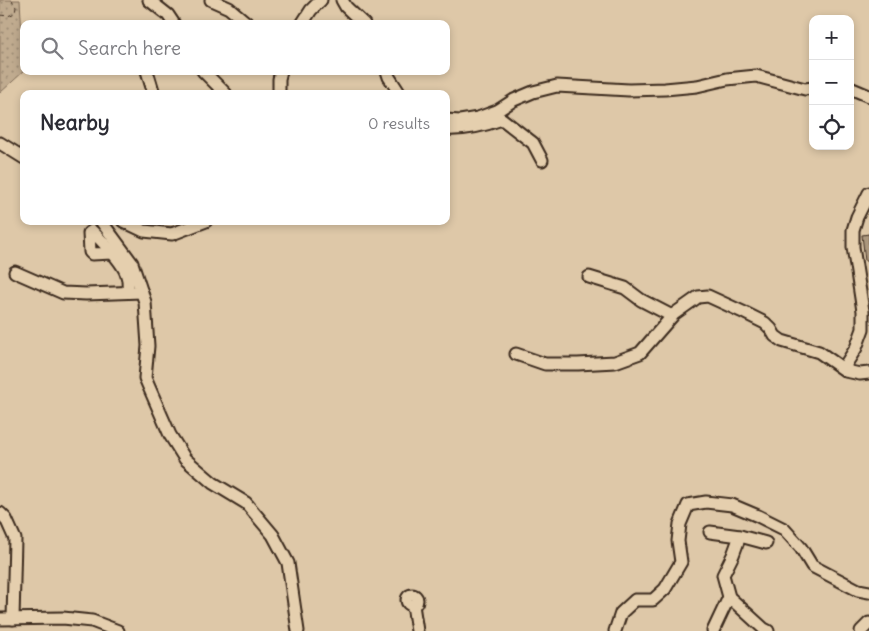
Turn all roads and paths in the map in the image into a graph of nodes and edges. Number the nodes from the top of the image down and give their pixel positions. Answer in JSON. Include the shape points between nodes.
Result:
{"nodes":[{"id":1,"x":12,"y":0,"type":"edge"},
{"id":2,"x":149,"y":0,"type":"edge"},
{"id":3,"x":211,"y":0,"type":"edge"},
{"id":4,"x":332,"y":1,"type":"edge"},
{"id":5,"x":313,"y":5,"type":"edge"},
{"id":6,"x":0,"y":15,"type":"edge"},
{"id":7,"x":171,"y":20,"type":"edge"},
{"id":8,"x":243,"y":20,"type":"edge"},
{"id":9,"x":304,"y":20,"type":"edge"},
{"id":10,"x":358,"y":20,"type":"edge"},
{"id":11,"x":148,"y":75,"type":"edge"},
{"id":12,"x":207,"y":75,"type":"edge"},
{"id":13,"x":279,"y":75,"type":"edge"},
{"id":14,"x":388,"y":75,"type":"edge"},
{"id":15,"x":809,"y":88,"type":"edge"},
{"id":16,"x":153,"y":90,"type":"edge"},
{"id":17,"x":222,"y":90,"type":"edge"},
{"id":18,"x":278,"y":90,"type":"edge"},
{"id":19,"x":397,"y":90,"type":"edge"},
{"id":20,"x":854,"y":90,"type":"edge"},
{"id":21,"x":869,"y":96,"type":"edge"},
{"id":22,"x":450,"y":120,"type":"edge"},
{"id":23,"x":450,"y":129,"type":"edge"},
{"id":24,"x":0,"y":143,"type":"edge"},
{"id":25,"x":20,"y":156,"type":"edge"},
{"id":26,"x":542,"y":160,"type":"dead end"},
{"id":27,"x":869,"y":193,"type":"edge"},
{"id":28,"x":857,"y":217,"type":"junction"},
{"id":29,"x":869,"y":220,"type":"edge"},
{"id":30,"x":104,"y":225,"type":"edge"},
{"id":31,"x":131,"y":225,"type":"edge"},
{"id":32,"x":196,"y":225,"type":"edge"},
{"id":33,"x":112,"y":253,"type":"dead end"},
{"id":34,"x":15,"y":272,"type":"dead end"},
{"id":35,"x":589,"y":277,"type":"dead end"},
{"id":36,"x":128,"y":292,"type":"junction"},
{"id":37,"x":142,"y":292,"type":"junction"},
{"id":38,"x":672,"y":316,"type":"junction"},
{"id":39,"x":516,"y":354,"type":"dead end"},
{"id":40,"x":846,"y":371,"type":"junction"},
{"id":41,"x":869,"y":373,"type":"edge"},
{"id":42,"x":0,"y":513,"type":"edge"},
{"id":43,"x":710,"y":532,"type":"dead end"},
{"id":44,"x":740,"y":536,"type":"junction"},
{"id":45,"x":766,"y":542,"type":"dead end"},
{"id":46,"x":869,"y":592,"type":"edge"},
{"id":47,"x":729,"y":597,"type":"junction"},
{"id":48,"x":413,"y":605,"type":"dead end"},
{"id":49,"x":0,"y":619,"type":"edge"},
{"id":50,"x":13,"y":619,"type":"junction"},
{"id":51,"x":869,"y":623,"type":"edge"},
{"id":52,"x":118,"y":631,"type":"edge"},
{"id":53,"x":298,"y":631,"type":"edge"},
{"id":54,"x":417,"y":631,"type":"edge"},
{"id":55,"x":615,"y":631,"type":"edge"},
{"id":56,"x":713,"y":631,"type":"edge"},
{"id":57,"x":768,"y":631,"type":"edge"},
{"id":58,"x":861,"y":631,"type":"edge"}],
"edges":[{"from":1,"to":6,"type":"path","via":[[15,12],[8,16]]},
{"from":2,"to":7,"type":"street"},
{"from":3,"to":8,"type":"street"},
{"from":4,"to":5,"type":"street"},
{"from":4,"to":10,"type":"street"},
{"from":5,"to":9,"type":"street"},
{"from":11,"to":16,"type":"street"},
{"from":12,"to":17,"type":"street"},
{"from":13,"to":18,"type":"street"},
{"from":14,"to":19,"type":"street"},
{"from":15,"to":22,"type":"street","via":[[756,76],[665,89],[558,86],[533,92],[478,118]]},
{"from":20,"to":21,"type":"street"},
{"from":23,"to":26,"type":"street","via":[[484,126],[502,119],[533,143]]},
{"from":24,"to":25,"type":"street"},
{"from":27,"to":28,"type":"street"},
{"from":28,"to":29,"type":"street"},
{"from":28,"to":40,"type":"street","via":[[852,230],[863,329],[846,364]]},
{"from":30,"to":37,"type":"street","via":[[132,263]]},
{"from":31,"to":32,"type":"street","via":[[144,231],[172,234]]},
{"from":33,"to":36,"type":"street","via":[[127,274]]},
{"from":34,"to":36,"type":"street","via":[[63,293]]},
{"from":35,"to":38,"type":"street","via":[[626,288]]},
{"from":36,"to":37,"type":"street"},
{"from":37,"to":53,"type":"street","via":[[148,346],[145,378],[170,435],[185,459],[213,483],[246,503],[273,535],[288,563]]},
{"from":38,"to":39,"type":"street","via":[[640,353],[615,362],[545,364]]},
{"from":38,"to":40,"type":"street","via":[[698,297],[708,296],[765,323],[782,341],[819,352]]},
{"from":40,"to":41,"type":"street"},
{"from":42,"to":50,"type":"street","via":[[16,539]]},
{"from":43,"to":44,"type":"street"},
{"from":44,"to":45,"type":"street"},
{"from":44,"to":47,"type":"street","via":[[723,575]]},
{"from":46,"to":55,"type":"street","via":[[858,590],[812,566],[784,529],[732,505],[706,502],[688,505],[680,524],[681,562],[665,589],[654,600],[635,600],[622,613]]},
{"from":47,"to":56,"type":"street"},
{"from":47,"to":57,"type":"street"},
{"from":48,"to":54,"type":"street"},
{"from":49,"to":50,"type":"street"},
{"from":50,"to":52,"type":"street","via":[[63,618],[92,622]]},
{"from":51,"to":58,"type":"street"}]}
